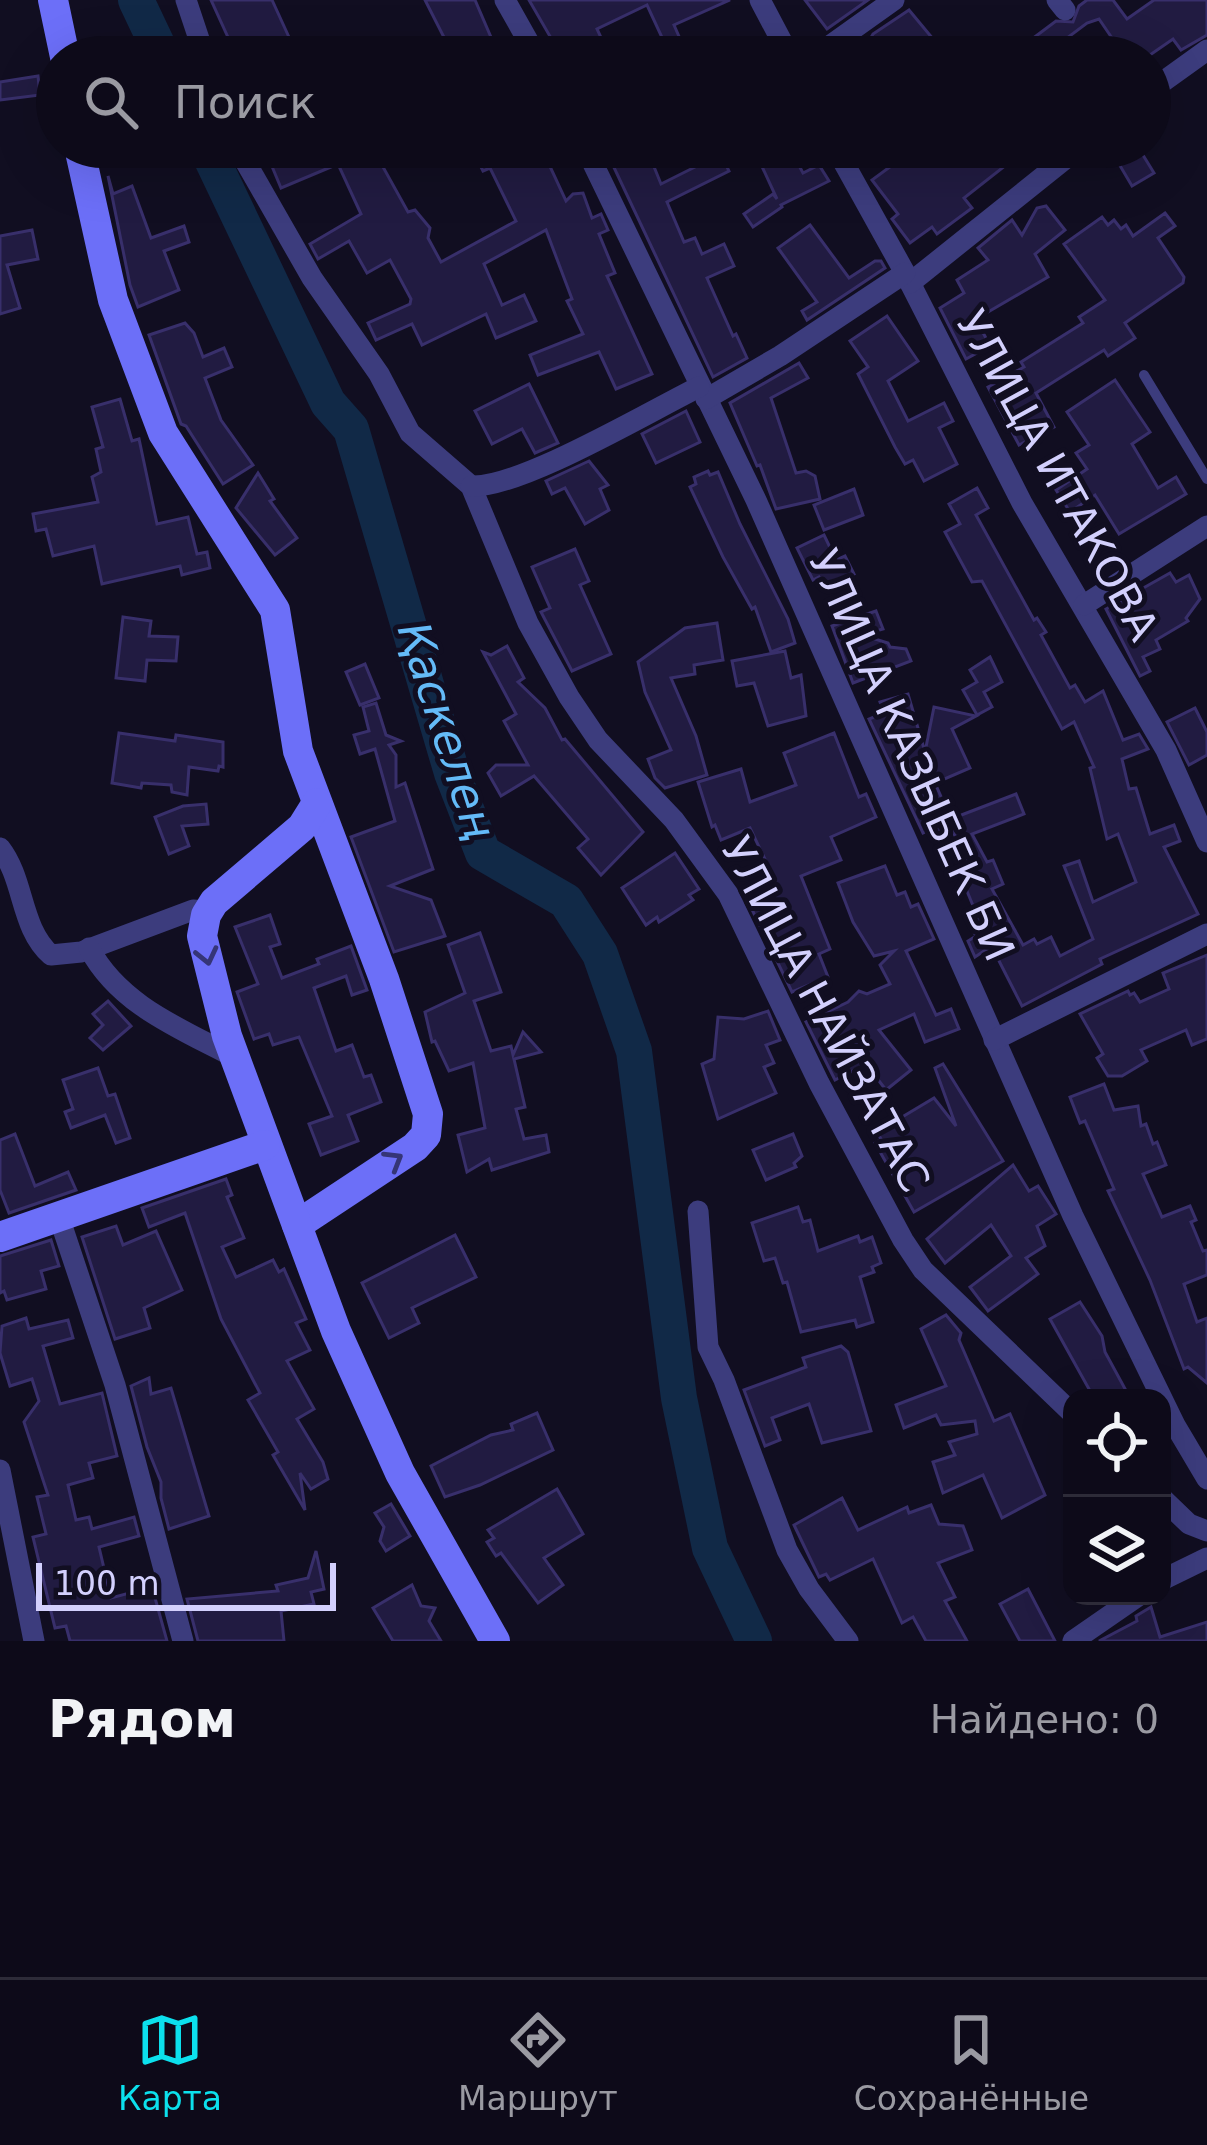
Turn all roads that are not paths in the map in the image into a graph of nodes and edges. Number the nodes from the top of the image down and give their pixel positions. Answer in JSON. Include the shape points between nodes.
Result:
{"nodes":[{"id":1,"x":53,"y":0,"type":"edge"},
{"id":2,"x":187,"y":0,"type":"edge"},
{"id":3,"x":505,"y":0,"type":"edge"},
{"id":4,"x":760,"y":0,"type":"edge"},
{"id":5,"x":894,"y":0,"type":"edge"},
{"id":6,"x":61,"y":36,"type":"edge"},
{"id":7,"x":198,"y":36,"type":"edge"},
{"id":8,"x":525,"y":36,"type":"edge"},
{"id":9,"x":779,"y":36,"type":"edge"},
{"id":10,"x":843,"y":36,"type":"edge"},
{"id":11,"x":1207,"y":50,"type":"edge"},
{"id":12,"x":1171,"y":76,"type":"edge"},
{"id":13,"x":84,"y":168,"type":"edge"},
{"id":14,"x":249,"y":168,"type":"edge"},
{"id":15,"x":595,"y":168,"type":"edge"},
{"id":16,"x":847,"y":168,"type":"edge"},
{"id":17,"x":1052,"y":168,"type":"edge"},
{"id":18,"x":908,"y":278,"type":"junction"},
{"id":19,"x":1144,"y":375,"type":"dead end"},
{"id":20,"x":702,"y":393,"type":"junction"},
{"id":21,"x":1207,"y":479,"type":"edge"},
{"id":22,"x":471,"y":486,"type":"junction"},
{"id":23,"x":1207,"y":526,"type":"edge"},
{"id":24,"x":1084,"y":605,"type":"junction"},
{"id":25,"x":317,"y":803,"type":"junction"},
{"id":26,"x":1207,"y":842,"type":"edge"},
{"id":27,"x":0,"y":848,"type":"edge"},
{"id":28,"x":208,"y":911,"type":"junction"},
{"id":29,"x":1207,"y":934,"type":"edge"},
{"id":30,"x":89,"y":948,"type":"junction"},
{"id":31,"x":994,"y":1040,"type":"junction"},
{"id":32,"x":235,"y":1057,"type":"junction"},
{"id":33,"x":265,"y":1145,"type":"junction"},
{"id":34,"x":698,"y":1211,"type":"dead end"},
{"id":35,"x":59,"y":1217,"type":"junction"},
{"id":36,"x":297,"y":1225,"type":"junction"},
{"id":37,"x":0,"y":1237,"type":"edge"},
{"id":38,"x":1063,"y":1404,"type":"edge"},
{"id":39,"x":0,"y":1470,"type":"edge"},
{"id":40,"x":1207,"y":1479,"type":"edge"},
{"id":41,"x":1171,"y":1507,"type":"edge"},
{"id":42,"x":1207,"y":1531,"type":"edge"},
{"id":43,"x":1207,"y":1558,"type":"edge"},
{"id":44,"x":1171,"y":1576,"type":"edge"},
{"id":45,"x":1125,"y":1605,"type":"edge"},
{"id":46,"x":34,"y":1641,"type":"edge"},
{"id":47,"x":183,"y":1641,"type":"edge"},
{"id":48,"x":495,"y":1641,"type":"edge"},
{"id":49,"x":848,"y":1641,"type":"edge"},
{"id":50,"x":1073,"y":1641,"type":"edge"}],
"edges":[{"from":1,"to":6,"type":"street"},
{"from":2,"to":7,"type":"street"},
{"from":3,"to":8,"type":"street"},
{"from":4,"to":9,"type":"street"},
{"from":5,"to":10,"type":"street"},
{"from":11,"to":12,"type":"street"},
{"from":13,"to":25,"type":"street","via":[[113,300],[163,433],[275,610],[298,751]]},
{"from":14,"to":22,"type":"street","name":"УЛИЦА НАЙЗАТАС","via":[[410,433]]},
{"from":15,"to":20,"type":"street","name":"УЛИЦА КАЗЫБЕК БИ"},
{"from":16,"to":18,"type":"street","name":"УЛИЦА ИТАКОВА"},
{"from":17,"to":18,"type":"street"},
{"from":18,"to":20,"type":"street"},
{"from":18,"to":24,"type":"street","name":"УЛИЦА ИТАКОВА"},
{"from":19,"to":21,"type":"lane"},
{"from":20,"to":22,"type":"street","via":[[534,470]]},
{"from":20,"to":31,"type":"street","name":"УЛИЦА КАЗЫБЕК БИ"},
{"from":22,"to":38,"type":"street","name":"УЛИЦА НАЙЗАТАС","via":[[528,623],[569,697],[728,894],[902,1240],[937,1285]]},
{"from":23,"to":24,"type":"street"},
{"from":24,"to":26,"type":"street","name":"УЛИЦА ИТАКОВА"},
{"from":25,"to":28,"type":"street","via":[[302,827]]},
{"from":36,"to":25,"type":"street","one_way":true,"via":[[415,1147],[428,1114]]},
{"from":27,"to":30,"type":"street","via":[[40,945],[51,955]]},
{"from":28,"to":30,"type":"street"},
{"from":28,"to":32,"type":"street","one_way":true,"via":[[202,936]]},
{"from":29,"to":31,"type":"street"},
{"from":30,"to":32,"type":"street","via":[[149,1012]]},
{"from":31,"to":40,"type":"street","name":"УЛИЦА КАЗЫБЕК БИ"},
{"from":32,"to":33,"type":"street"},
{"from":33,"to":35,"type":"street"},
{"from":33,"to":36,"type":"street"},
{"from":34,"to":49,"type":"street","via":[[708,1347],[787,1550]]},
{"from":35,"to":37,"type":"street"},
{"from":35,"to":47,"type":"street","via":[[115,1384]]},
{"from":36,"to":48,"type":"street","via":[[400,1473]]},
{"from":39,"to":46,"type":"street"},
{"from":41,"to":42,"type":"street"},
{"from":43,"to":44,"type":"street"},
{"from":45,"to":50,"type":"street"}]}
